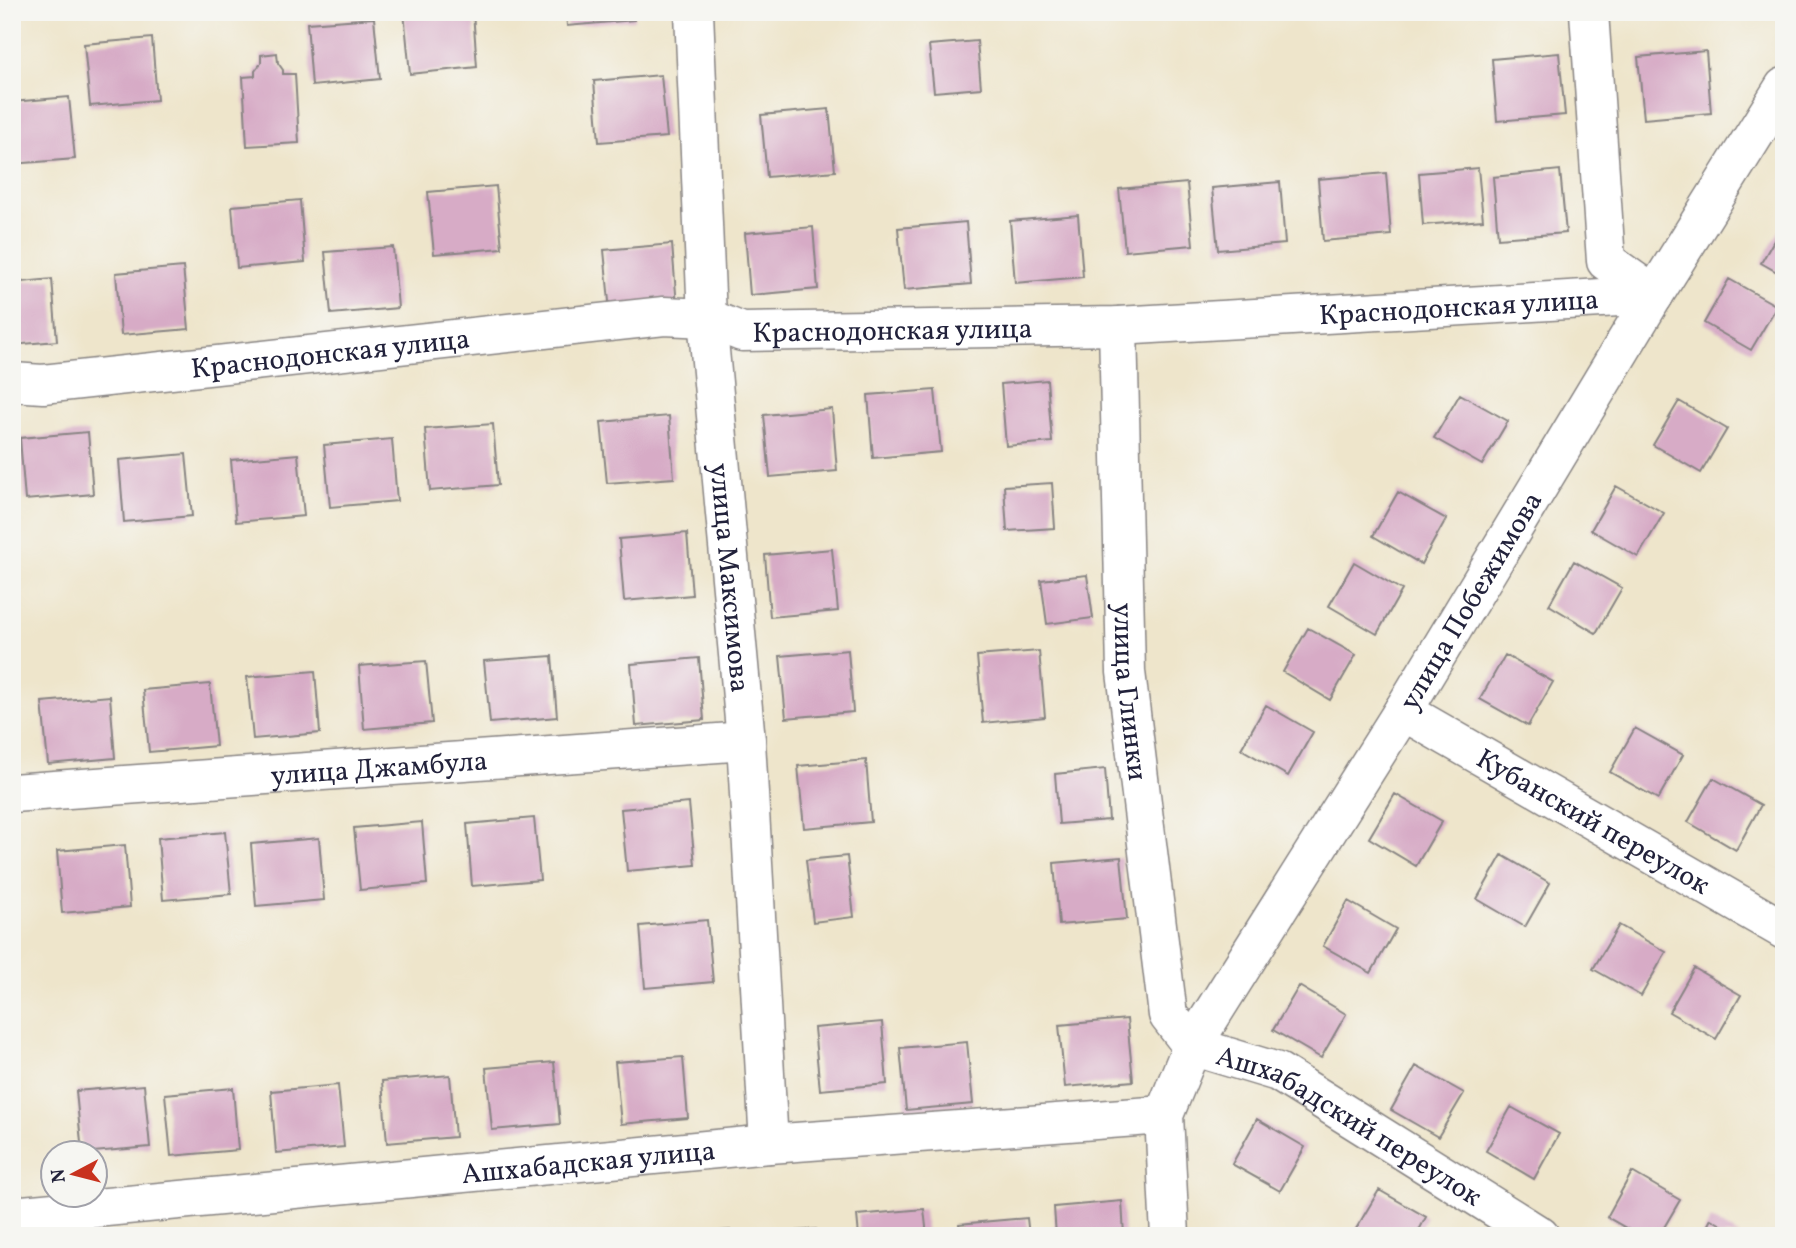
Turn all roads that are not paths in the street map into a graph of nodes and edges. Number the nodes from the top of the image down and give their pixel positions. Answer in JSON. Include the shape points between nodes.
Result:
{"nodes":[{"id":1,"x":694,"y":12,"type":"edge"},
{"id":2,"x":1589,"y":12,"type":"edge"},
{"id":3,"x":1784,"y":88,"type":"edge"},
{"id":4,"x":1654,"y":295,"type":"junction"},
{"id":5,"x":707,"y":318,"type":"junction"},
{"id":6,"x":1118,"y":326,"type":"junction"},
{"id":7,"x":12,"y":382,"type":"edge"},
{"id":8,"x":1404,"y":711,"type":"junction"},
{"id":9,"x":746,"y":741,"type":"junction"},
{"id":10,"x":12,"y":793,"type":"edge"},
{"id":11,"x":1784,"y":930,"type":"edge"},
{"id":12,"x":1192,"y":1046,"type":"junction"},
{"id":13,"x":1164,"y":1115,"type":"junction"},
{"id":14,"x":769,"y":1144,"type":"junction"},
{"id":15,"x":12,"y":1216,"type":"edge"},
{"id":16,"x":1170,"y":1236,"type":"edge"},
{"id":17,"x":1540,"y":1236,"type":"edge"}],
"edges":[{"from":1,"to":5,"type":"street","name":"улица Максимова"},
{"from":2,"to":4,"type":"street","via":[[1606,261]]},
{"from":3,"to":4,"type":"street","name":"улица Побежимова"},
{"from":4,"to":6,"type":"street","name":"Краснодонская улица"},
{"from":4,"to":8,"type":"street","name":"улица Побежимова"},
{"from":5,"to":6,"type":"street","name":"Краснодонская улица","via":[[742,332]]},
{"from":5,"to":7,"type":"street","name":"Краснодонская улица","via":[[664,316],[57,383]]},
{"from":5,"to":9,"type":"street","name":"улица Максимова"},
{"from":6,"to":12,"type":"street","name":"улица Глинки","via":[[1126,672],[1168,1015]]},
{"from":8,"to":11,"type":"street","name":"Кубанский переулок"},
{"from":8,"to":12,"type":"street","name":"улица Побежимова"},
{"from":9,"to":10,"type":"street","name":"улица Джамбула"},
{"from":9,"to":14,"type":"street","name":"улица Максимова"},
{"from":12,"to":13,"type":"street","name":"улица Побежимова"},
{"from":12,"to":17,"type":"street","name":"Ашхабадский переулок","via":[[1278,1072]]},
{"from":13,"to":14,"type":"street","name":"Ашхабадская улица"},
{"from":13,"to":16,"type":"street"},
{"from":14,"to":15,"type":"street","name":"Ашхабадская улица"}]}
